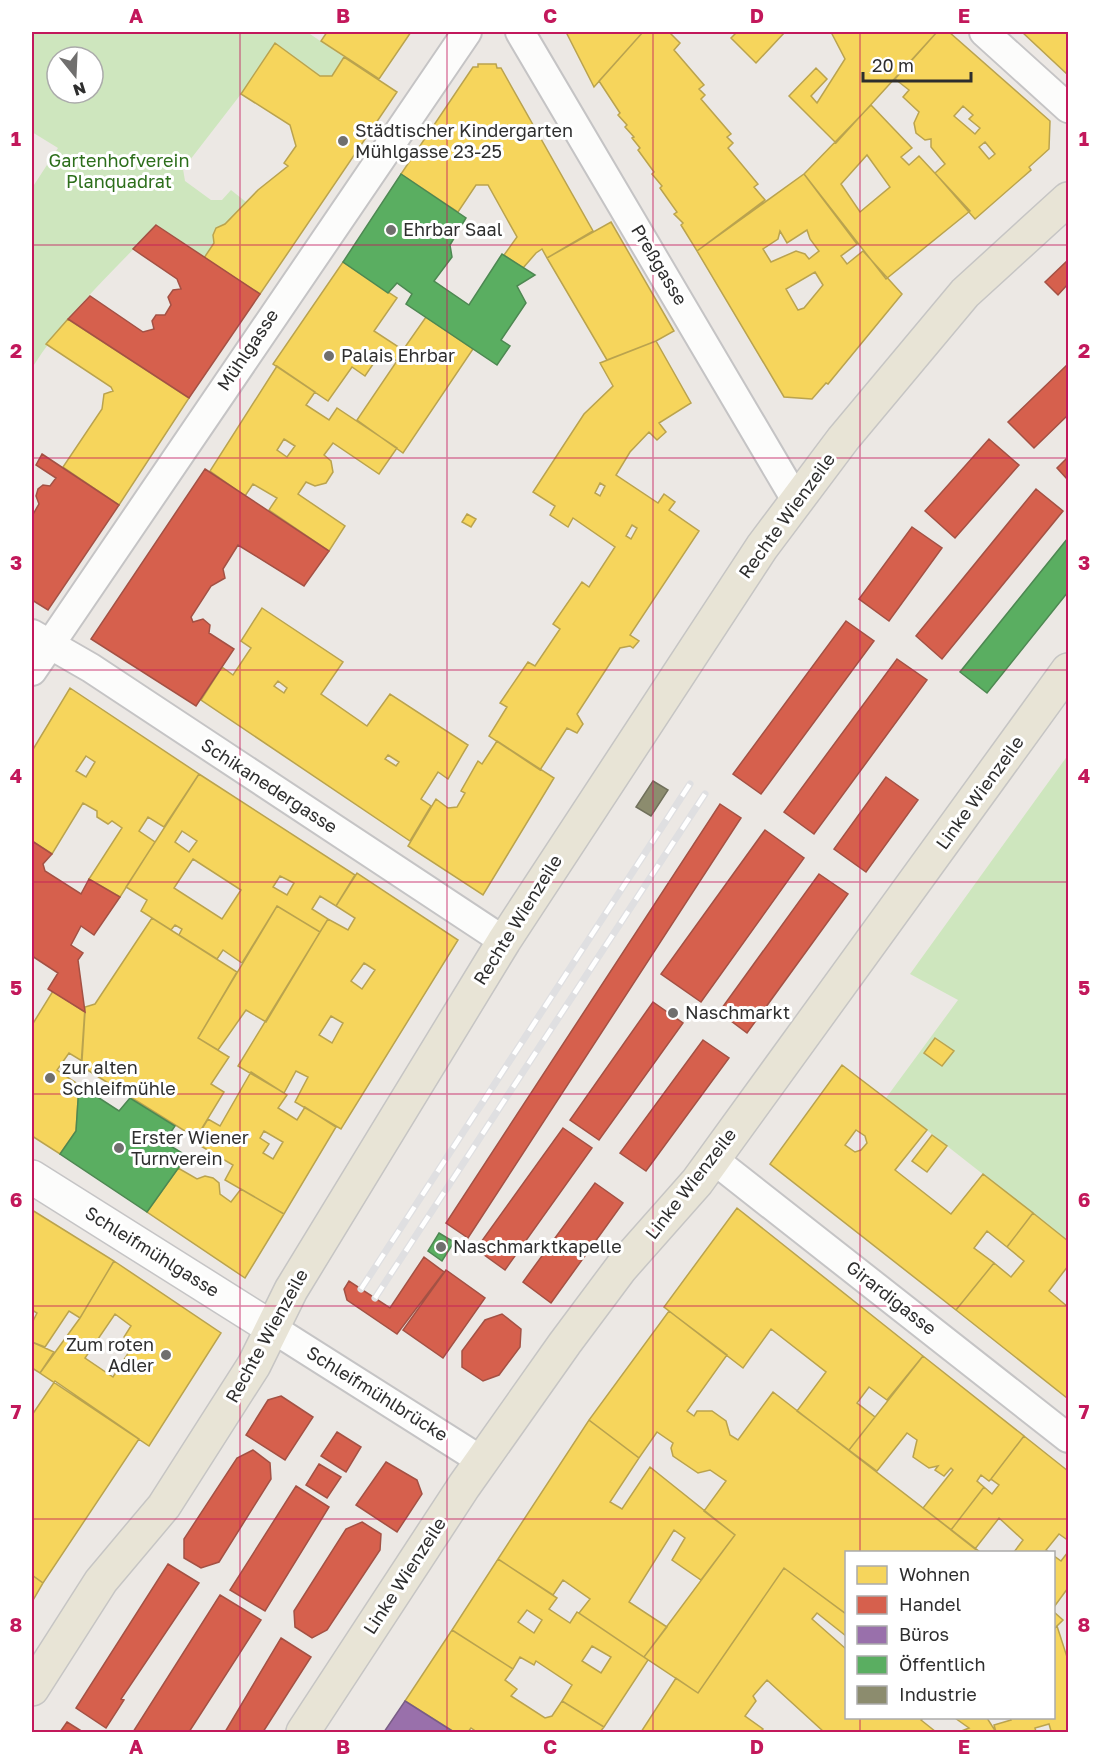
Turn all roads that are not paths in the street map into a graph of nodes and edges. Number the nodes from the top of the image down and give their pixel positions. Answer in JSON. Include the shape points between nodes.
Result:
{"nodes":[{"id":1,"x":467,"y":32,"type":"edge"},
{"id":2,"x":520,"y":32,"type":"edge"},
{"id":3,"x":984,"y":32,"type":"edge"},
{"id":4,"x":1068,"y":108,"type":"edge"},
{"id":5,"x":1068,"y":199,"type":"edge"},
{"id":6,"x":796,"y":500,"type":"junction"},
{"id":7,"x":40,"y":640,"type":"edge"},
{"id":8,"x":1068,"y":670,"type":"edge"},
{"id":9,"x":32,"y":671,"type":"edge"},
{"id":10,"x":504,"y":941,"type":"junction"},
{"id":11,"x":713,"y":1159,"type":"junction"},
{"id":12,"x":32,"y":1177,"type":"edge"},
{"id":13,"x":272,"y":1328,"type":"junction"},
{"id":14,"x":1068,"y":1438,"type":"edge"},
{"id":15,"x":482,"y":1461,"type":"junction"},
{"id":16,"x":32,"y":1689,"type":"edge"},
{"id":17,"x":303,"y":1732,"type":"edge"}],
"edges":[{"from":1,"to":7,"type":"street","name":"Mühlgasse"},
{"from":2,"to":6,"type":"street","name":"Preßgasse"},
{"from":3,"to":4,"type":"street"},
{"from":5,"to":6,"type":"main road","name":"Rechte Wienzeile","via":[[965,293]]},
{"from":6,"to":10,"type":"main road","name":"Rechte Wienzeile"},
{"from":7,"to":9,"type":"street","name":"Mühlgasse"},
{"from":7,"to":10,"type":"street","name":"Schikanedergasse","via":[[91,668]]},
{"from":8,"to":11,"type":"main road","name":"Linke Wienzeile"},
{"from":10,"to":13,"type":"main road","name":"Rechte Wienzeile","via":[[299,1276]]},
{"from":11,"to":14,"type":"street","name":"Girardigasse"},
{"from":11,"to":15,"type":"main road","name":"Linke Wienzeile","via":[[675,1209],[604,1288]]},
{"from":12,"to":13,"type":"street","name":"Schleifmühlgasse"},
{"from":13,"to":15,"type":"street","name":"Schleifmühlbrücke"},
{"from":13,"to":16,"type":"main road","name":"Rechte Wienzeile","via":[[254,1365],[164,1506],[101,1581]]},
{"from":15,"to":17,"type":"main road","name":"Linke Wienzeile"}]}
